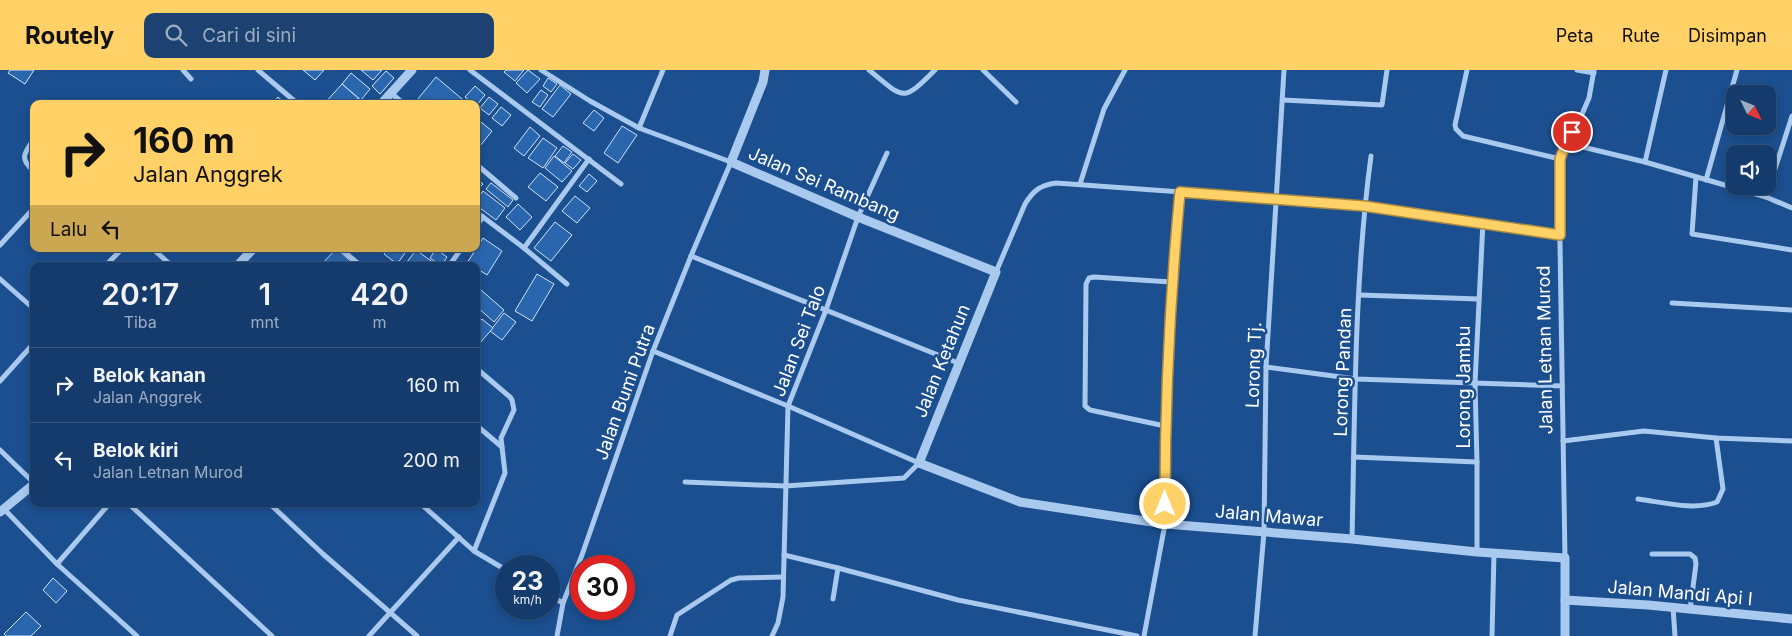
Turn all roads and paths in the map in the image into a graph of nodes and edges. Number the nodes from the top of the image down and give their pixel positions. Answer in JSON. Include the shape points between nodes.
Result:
{"nodes":[{"id":1,"x":183,"y":70,"type":"edge"},
{"id":2,"x":258,"y":70,"type":"edge"},
{"id":3,"x":412,"y":70,"type":"edge"},
{"id":4,"x":470,"y":70,"type":"edge"},
{"id":5,"x":541,"y":70,"type":"edge"},
{"id":6,"x":663,"y":70,"type":"edge"},
{"id":7,"x":765,"y":70,"type":"edge"},
{"id":8,"x":869,"y":70,"type":"edge"},
{"id":9,"x":935,"y":70,"type":"edge"},
{"id":10,"x":983,"y":70,"type":"edge"},
{"id":11,"x":1125,"y":70,"type":"edge"},
{"id":12,"x":1284,"y":70,"type":"edge"},
{"id":13,"x":1387,"y":70,"type":"edge"},
{"id":14,"x":1467,"y":70,"type":"edge"},
{"id":15,"x":1577,"y":70,"type":"edge"},
{"id":16,"x":1666,"y":70,"type":"edge"},
{"id":17,"x":1737,"y":70,"type":"edge"},
{"id":18,"x":1594,"y":71,"type":"edge"},
{"id":19,"x":191,"y":79,"type":"dead end"},
{"id":20,"x":391,"y":92,"type":"junction"},
{"id":21,"x":293,"y":100,"type":"edge"},
{"id":22,"x":384,"y":100,"type":"edge"},
{"id":23,"x":400,"y":100,"type":"edge"},
{"id":24,"x":1282,"y":100,"type":"junction"},
{"id":25,"x":1016,"y":102,"type":"dead end"},
{"id":26,"x":1792,"y":116,"type":"edge"},
{"id":27,"x":639,"y":128,"type":"junction"},
{"id":28,"x":1566,"y":143,"type":"junction"},
{"id":29,"x":30,"y":146,"type":"edge"},
{"id":30,"x":888,"y":153,"type":"dead end"},
{"id":31,"x":1371,"y":156,"type":"dead end"},
{"id":32,"x":589,"y":159,"type":"junction"},
{"id":33,"x":1560,"y":159,"type":"junction"},
{"id":34,"x":731,"y":162,"type":"junction"},
{"id":35,"x":1645,"y":162,"type":"junction"},
{"id":36,"x":480,"y":167,"type":"edge"},
{"id":37,"x":30,"y":168,"type":"edge"},
{"id":38,"x":1696,"y":177,"type":"junction"},
{"id":39,"x":1706,"y":180,"type":"junction"},
{"id":40,"x":621,"y":184,"type":"dead end"},
{"id":41,"x":1080,"y":184,"type":"junction"},
{"id":42,"x":1180,"y":192,"type":"junction"},
{"id":43,"x":1766,"y":197,"type":"junction"},
{"id":44,"x":516,"y":198,"type":"dead end"},
{"id":45,"x":1277,"y":200,"type":"junction"},
{"id":46,"x":1364,"y":206,"type":"junction"},
{"id":47,"x":1792,"y":208,"type":"edge"},
{"id":48,"x":30,"y":212,"type":"edge"},
{"id":49,"x":482,"y":217,"type":"joint"},
{"id":50,"x":858,"y":218,"type":"junction"},
{"id":51,"x":480,"y":220,"type":"edge"},
{"id":52,"x":1483,"y":222,"type":"junction"},
{"id":53,"x":1560,"y":235,"type":"junction"},
{"id":54,"x":0,"y":245,"type":"edge"},
{"id":55,"x":524,"y":248,"type":"junction"},
{"id":56,"x":1792,"y":250,"type":"edge"},
{"id":57,"x":119,"y":252,"type":"edge"},
{"id":58,"x":156,"y":252,"type":"edge"},
{"id":59,"x":249,"y":252,"type":"edge"},
{"id":60,"x":344,"y":252,"type":"edge"},
{"id":61,"x":691,"y":256,"type":"junction"},
{"id":62,"x":109,"y":262,"type":"edge"},
{"id":63,"x":168,"y":262,"type":"edge"},
{"id":64,"x":241,"y":262,"type":"edge"},
{"id":65,"x":356,"y":262,"type":"edge"},
{"id":66,"x":996,"y":272,"type":"junction"},
{"id":67,"x":0,"y":279,"type":"edge"},
{"id":68,"x":1171,"y":282,"type":"junction"},
{"id":69,"x":567,"y":284,"type":"dead end"},
{"id":70,"x":1360,"y":294,"type":"junction"},
{"id":71,"x":1479,"y":299,"type":"junction"},
{"id":72,"x":1672,"y":303,"type":"dead end"},
{"id":73,"x":30,"y":305,"type":"edge"},
{"id":74,"x":826,"y":310,"type":"junction"},
{"id":75,"x":1792,"y":310,"type":"edge"},
{"id":76,"x":30,"y":347,"type":"edge"},
{"id":77,"x":653,"y":351,"type":"junction"},
{"id":78,"x":958,"y":363,"type":"junction"},
{"id":79,"x":1266,"y":368,"type":"junction"},
{"id":80,"x":480,"y":372,"type":"edge"},
{"id":81,"x":1356,"y":379,"type":"junction"},
{"id":82,"x":0,"y":381,"type":"edge"},
{"id":83,"x":1476,"y":383,"type":"junction"},
{"id":84,"x":1562,"y":386,"type":"junction"},
{"id":85,"x":788,"y":406,"type":"junction"},
{"id":86,"x":1165,"y":426,"type":"junction"},
{"id":87,"x":480,"y":428,"type":"edge"},
{"id":88,"x":1716,"y":438,"type":"junction"},
{"id":89,"x":1563,"y":440,"type":"junction"},
{"id":90,"x":1792,"y":441,"type":"edge"},
{"id":91,"x":502,"y":447,"type":"junction"},
{"id":92,"x":0,"y":450,"type":"edge"},
{"id":93,"x":1354,"y":457,"type":"junction"},
{"id":94,"x":1478,"y":462,"type":"junction"},
{"id":95,"x":918,"y":463,"type":"junction"},
{"id":96,"x":30,"y":480,"type":"edge"},
{"id":97,"x":685,"y":482,"type":"dead end"},
{"id":98,"x":785,"y":486,"type":"junction"},
{"id":99,"x":30,"y":487,"type":"edge"},
{"id":100,"x":1638,"y":499,"type":"dead end"},
{"id":101,"x":106,"y":507,"type":"edge"},
{"id":102,"x":132,"y":507,"type":"edge"},
{"id":103,"x":273,"y":507,"type":"edge"},
{"id":104,"x":424,"y":507,"type":"edge"},
{"id":105,"x":2,"y":511,"type":"edge"},
{"id":106,"x":1165,"y":524,"type":"junction"},
{"id":107,"x":1264,"y":532,"type":"junction"},
{"id":108,"x":459,"y":537,"type":"junction"},
{"id":109,"x":1352,"y":539,"type":"junction"},
{"id":110,"x":474,"y":551,"type":"junction"},
{"id":111,"x":1477,"y":552,"type":"junction"},
{"id":112,"x":1494,"y":553,"type":"junction"},
{"id":113,"x":1652,"y":554,"type":"dead end"},
{"id":114,"x":784,"y":555,"type":"junction"},
{"id":115,"x":1565,"y":558,"type":"junction"},
{"id":116,"x":495,"y":563,"type":"edge"},
{"id":117,"x":57,"y":564,"type":"junction"},
{"id":118,"x":838,"y":568,"type":"junction"},
{"id":119,"x":783,"y":577,"type":"junction"},
{"id":120,"x":833,"y":599,"type":"dead end"},
{"id":121,"x":1565,"y":600,"type":"junction"},
{"id":122,"x":560,"y":601,"type":"edge"},
{"id":123,"x":563,"y":603,"type":"junction"},
{"id":124,"x":1673,"y":607,"type":"junction"},
{"id":125,"x":1690,"y":610,"type":"junction"},
{"id":126,"x":389,"y":613,"type":"junction"},
{"id":127,"x":1792,"y":619,"type":"edge"},
{"id":128,"x":137,"y":636,"type":"edge"},
{"id":129,"x":272,"y":636,"type":"edge"},
{"id":130,"x":370,"y":636,"type":"edge"},
{"id":131,"x":417,"y":636,"type":"edge"},
{"id":132,"x":557,"y":636,"type":"edge"},
{"id":133,"x":670,"y":636,"type":"edge"},
{"id":134,"x":772,"y":636,"type":"edge"},
{"id":135,"x":1137,"y":636,"type":"edge"},
{"id":136,"x":1144,"y":636,"type":"edge"},
{"id":137,"x":1255,"y":636,"type":"edge"},
{"id":138,"x":1492,"y":636,"type":"edge"},
{"id":139,"x":1565,"y":636,"type":"edge"},
{"id":140,"x":1675,"y":636,"type":"edge"}],
"edges":[{"from":1,"to":19,"type":"street"},
{"from":2,"to":21,"type":"street"},
{"from":3,"to":20,"type":"street"},
{"from":4,"to":32,"type":"street"},
{"from":5,"to":27,"type":"street"},
{"from":6,"to":27,"type":"street"},
{"from":7,"to":34,"type":"street","name":"Jalan Sei Rambang"},
{"from":8,"to":9,"type":"street","via":[[902,94],[915,90]]},
{"from":10,"to":25,"type":"street"},
{"from":11,"to":41,"type":"street","via":[[1104,109]]},
{"from":12,"to":24,"type":"street","name":"Lorong Tj."},
{"from":13,"to":24,"type":"street","via":[[1382,105]]},
{"from":14,"to":33,"type":"street","via":[[1455,125],[1459,133]]},
{"from":15,"to":18,"type":"street"},
{"from":16,"to":35,"type":"street"},
{"from":17,"to":39,"type":"street"},
{"from":18,"to":28,"type":"street","name":"Jalan Letnan Murod","via":[[1589,98]]},
{"from":20,"to":22,"type":"street"},
{"from":20,"to":23,"type":"street"},
{"from":24,"to":45,"type":"street","name":"Lorong Tj."},
{"from":26,"to":43,"type":"street"},
{"from":27,"to":34,"type":"street"},
{"from":28,"to":33,"type":"street","name":"Jalan Letnan Murod"},
{"from":28,"to":35,"type":"street"},
{"from":29,"to":37,"type":"street","via":[[24,161]]},
{"from":30,"to":50,"type":"street","name":"Jalan Sei Talo"},
{"from":31,"to":46,"type":"street","name":"Lorong Pandan"},
{"from":32,"to":40,"type":"street"},
{"from":32,"to":55,"type":"street"},
{"from":33,"to":53,"type":"street","name":"Jalan Letnan Murod"},
{"from":34,"to":50,"type":"street","name":"Jalan Sei Rambang"},
{"from":34,"to":61,"type":"street","name":"Jalan Bumi Putra"},
{"from":35,"to":38,"type":"street"},
{"from":36,"to":44,"type":"street"},
{"from":38,"to":39,"type":"street"},
{"from":38,"to":56,"type":"street","via":[[1692,234]]},
{"from":39,"to":43,"type":"street"},
{"from":41,"to":42,"type":"street"},
{"from":41,"to":66,"type":"street","via":[[1046,184],[1031,194]]},
{"from":42,"to":45,"type":"street"},
{"from":42,"to":68,"type":"street"},
{"from":43,"to":47,"type":"street"},
{"from":45,"to":46,"type":"street"},
{"from":45,"to":79,"type":"street","name":"Lorong Tj."},
{"from":46,"to":52,"type":"street"},
{"from":46,"to":70,"type":"street","name":"Lorong Pandan"},
{"from":48,"to":54,"type":"street"},
{"from":49,"to":51,"type":"street"},
{"from":49,"to":55,"type":"street"},
{"from":50,"to":66,"type":"street","name":"Jalan Sei Rambang"},
{"from":50,"to":74,"type":"street","name":"Jalan Sei Talo"},
{"from":52,"to":53,"type":"street"},
{"from":52,"to":71,"type":"street","name":"Lorong Jambu"},
{"from":53,"to":84,"type":"street","name":"Jalan Letnan Murod"},
{"from":55,"to":69,"type":"street"},
{"from":57,"to":62,"type":"street"},
{"from":58,"to":63,"type":"street"},
{"from":59,"to":64,"type":"street"},
{"from":60,"to":65,"type":"street"},
{"from":61,"to":74,"type":"street"},
{"from":61,"to":77,"type":"street","name":"Jalan Bumi Putra"},
{"from":66,"to":78,"type":"street","name":"Jalan Ketahun"},
{"from":67,"to":73,"type":"street"},
{"from":68,"to":86,"type":"street"},
{"from":68,"to":86,"type":"street","via":[[1094,277],[1086,284],[1083,404],[1090,410]]},
{"from":70,"to":71,"type":"street"},
{"from":70,"to":81,"type":"street","name":"Lorong Pandan"},
{"from":71,"to":83,"type":"street","name":"Lorong Jambu"},
{"from":72,"to":75,"type":"street"},
{"from":74,"to":78,"type":"street"},
{"from":74,"to":85,"type":"street","name":"Jalan Sei Talo"},
{"from":76,"to":82,"type":"street"},
{"from":77,"to":85,"type":"street"},
{"from":77,"to":123,"type":"street","name":"Jalan Bumi Putra"},
{"from":78,"to":95,"type":"street","name":"Jalan Ketahun"},
{"from":79,"to":81,"type":"street"},
{"from":79,"to":107,"type":"street","name":"Lorong Tj."},
{"from":80,"to":91,"type":"street","via":[[512,400],[514,410],[503,432]]},
{"from":81,"to":83,"type":"street"},
{"from":81,"to":93,"type":"street","name":"Lorong Pandan"},
{"from":83,"to":84,"type":"street"},
{"from":83,"to":94,"type":"street","name":"Lorong Jambu"},
{"from":84,"to":89,"type":"street","name":"Jalan Letnan Murod"},
{"from":85,"to":95,"type":"street"},
{"from":85,"to":98,"type":"street","name":"Jalan Sei Talo"},
{"from":86,"to":106,"type":"street"},
{"from":87,"to":91,"type":"street"},
{"from":88,"to":89,"type":"street","via":[[1644,431]]},
{"from":88,"to":90,"type":"street"},
{"from":88,"to":100,"type":"street","via":[[1723,489],[1717,502],[1692,506]]},
{"from":89,"to":115,"type":"street","name":"Jalan Letnan Murod"},
{"from":91,"to":110,"type":"street","via":[[505,473]]},
{"from":92,"to":96,"type":"street"},
{"from":93,"to":94,"type":"street"},
{"from":93,"to":109,"type":"street","name":"Lorong Pandan"},
{"from":94,"to":111,"type":"street","name":"Lorong Jambu"},
{"from":95,"to":98,"type":"street","via":[[904,478]]},
{"from":95,"to":106,"type":"street","name":"Jalan Mawar","via":[[1020,502]]},
{"from":97,"to":98,"type":"street"},
{"from":98,"to":114,"type":"street","name":"Jalan Sei Talo"},
{"from":99,"to":105,"type":"street"},
{"from":101,"to":117,"type":"street"},
{"from":102,"to":129,"type":"street"},
{"from":103,"to":126,"type":"street"},
{"from":104,"to":108,"type":"street"},
{"from":105,"to":117,"type":"street"},
{"from":106,"to":107,"type":"street","name":"Jalan Mawar"},
{"from":106,"to":136,"type":"street"},
{"from":107,"to":109,"type":"street","name":"Jalan Mawar"},
{"from":107,"to":137,"type":"street","name":"Lorong Tj."},
{"from":108,"to":110,"type":"street"},
{"from":108,"to":126,"type":"street"},
{"from":109,"to":111,"type":"street","name":"Jalan Mawar"},
{"from":110,"to":116,"type":"street"},
{"from":111,"to":112,"type":"street","name":"Jalan Mawar"},
{"from":112,"to":115,"type":"street","name":"Jalan Mawar"},
{"from":112,"to":138,"type":"street"},
{"from":113,"to":125,"type":"street","via":[[1690,554],[1696,558]]},
{"from":114,"to":118,"type":"street"},
{"from":114,"to":119,"type":"street","name":"Jalan Sei Talo"},
{"from":115,"to":121,"type":"street","name":"Jalan Letnan Murod"},
{"from":117,"to":128,"type":"street"},
{"from":118,"to":120,"type":"street"},
{"from":118,"to":135,"type":"street","via":[[958,600]]},
{"from":119,"to":133,"type":"street","via":[[730,580],[678,615]]},
{"from":119,"to":134,"type":"street","name":"Jalan Sei Talo","via":[[778,623]]},
{"from":121,"to":124,"type":"street","name":"Jalan Mandi Api I"},
{"from":121,"to":139,"type":"street","name":"Jalan Letnan Murod"},
{"from":122,"to":123,"type":"street"},
{"from":123,"to":132,"type":"street","name":"Jalan Bumi Putra"},
{"from":124,"to":125,"type":"street","name":"Jalan Mandi Api I"},
{"from":124,"to":140,"type":"street"},
{"from":125,"to":127,"type":"street","name":"Jalan Mandi Api I"},
{"from":126,"to":130,"type":"street"},
{"from":126,"to":131,"type":"street"}]}
